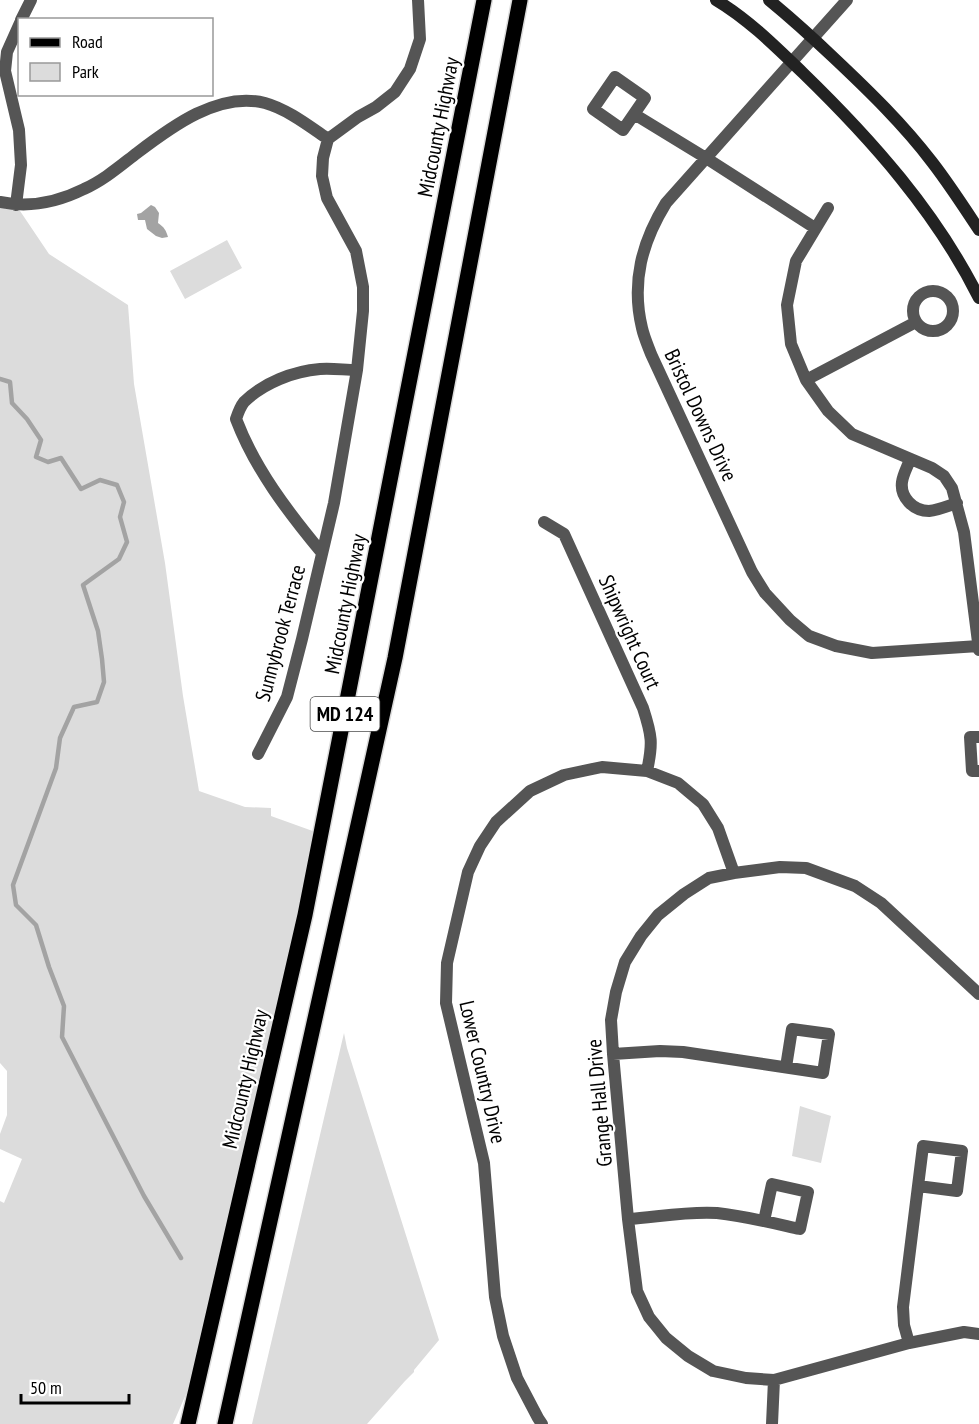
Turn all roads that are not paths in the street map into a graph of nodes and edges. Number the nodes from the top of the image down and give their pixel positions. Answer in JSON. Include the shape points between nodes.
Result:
{"nodes":[{"id":1,"x":31,"y":0,"type":"edge"},
{"id":2,"x":418,"y":0,"type":"edge"},
{"id":3,"x":484,"y":0,"type":"edge"},
{"id":4,"x":520,"y":0,"type":"edge"},
{"id":5,"x":716,"y":0,"type":"edge"},
{"id":6,"x":769,"y":0,"type":"edge"},
{"id":7,"x":847,"y":0,"type":"edge"},
{"id":8,"x":22,"y":18,"type":"edge"},
{"id":9,"x":18,"y":26,"type":"edge"},
{"id":10,"x":813,"y":38,"type":"junction"},
{"id":11,"x":792,"y":62,"type":"junction"},
{"id":12,"x":634,"y":114,"type":"junction"},
{"id":13,"x":328,"y":139,"type":"junction"},
{"id":14,"x":706,"y":158,"type":"junction"},
{"id":15,"x":0,"y":194,"type":"edge"},
{"id":16,"x":0,"y":202,"type":"edge"},
{"id":17,"x":16,"y":205,"type":"junction"},
{"id":18,"x":828,"y":208,"type":"dead end"},
{"id":19,"x":815,"y":228,"type":"junction"},
{"id":20,"x":979,"y":230,"type":"edge"},
{"id":21,"x":979,"y":298,"type":"edge"},
{"id":22,"x":916,"y":322,"type":"dead end"},
{"id":23,"x":357,"y":370,"type":"junction"},
{"id":24,"x":806,"y":380,"type":"junction"},
{"id":25,"x":910,"y":459,"type":"junction"},
{"id":26,"x":957,"y":503,"type":"junction"},
{"id":27,"x":544,"y":522,"type":"dead end"},
{"id":28,"x":322,"y":553,"type":"junction"},
{"id":29,"x":979,"y":646,"type":"edge"},
{"id":30,"x":979,"y":650,"type":"edge"},
{"id":31,"x":979,"y":737,"type":"edge"},
{"id":32,"x":258,"y":754,"type":"dead end"},
{"id":33,"x":647,"y":771,"type":"junction"},
{"id":34,"x":979,"y":771,"type":"edge"},
{"id":35,"x":734,"y":873,"type":"junction"},
{"id":36,"x":979,"y":994,"type":"edge"},
{"id":37,"x":613,"y":1054,"type":"junction"},
{"id":38,"x":786,"y":1067,"type":"junction"},
{"id":39,"x":918,"y":1186,"type":"junction"},
{"id":40,"x":628,"y":1219,"type":"junction"},
{"id":41,"x":764,"y":1221,"type":"dead end"},
{"id":42,"x":979,"y":1334,"type":"edge"},
{"id":43,"x":909,"y":1343,"type":"junction"},
{"id":44,"x":774,"y":1380,"type":"junction"},
{"id":45,"x":188,"y":1424,"type":"edge"},
{"id":46,"x":225,"y":1424,"type":"edge"},
{"id":47,"x":542,"y":1424,"type":"edge"},
{"id":48,"x":772,"y":1424,"type":"edge"}],
"edges":[{"from":1,"to":8,"type":"street"},
{"from":2,"to":13,"type":"street","via":[[420,39],[410,69],[394,92]]},
{"from":3,"to":45,"type":"main road","name":"Midcounty Highway","number":"MD 124","via":[[307,903]]},
{"from":4,"to":46,"type":"main road","number":"MD 124","via":[[395,658]]},
{"from":5,"to":11,"type":"street"},
{"from":6,"to":10,"type":"street"},
{"from":7,"to":10,"type":"street","name":"Bristol Downs Drive"},
{"from":9,"to":17,"type":"street","via":[[7,52],[5,71],[19,130],[21,165]]},
{"from":10,"to":11,"type":"street","name":"Bristol Downs Drive"},
{"from":10,"to":20,"type":"street","via":[[899,123],[938,169]]},
{"from":11,"to":14,"type":"street","name":"Bristol Downs Drive"},
{"from":11,"to":21,"type":"street","via":[[837,106],[907,186],[932,219]]},
{"from":12,"to":12,"type":"street","via":[[645,98],[615,76],[593,109],[623,130]]},
{"from":12,"to":14,"type":"street"},
{"from":13,"to":17,"type":"street","via":[[264,103],[226,102],[182,121],[84,189],[60,199]]},
{"from":13,"to":23,"type":"street","name":"Sunnybrook Terrace","via":[[323,158],[324,187],[356,251],[363,287]]},
{"from":14,"to":19,"type":"street"},
{"from":14,"to":29,"type":"street","name":"Bristol Downs Drive","via":[[656,220],[642,258],[637,286],[639,309],[651,354],[752,572],[790,620],[809,636],[836,646],[872,653]]},
{"from":15,"to":17,"type":"street"},
{"from":16,"to":17,"type":"street"},
{"from":18,"to":19,"type":"street"},
{"from":19,"to":24,"type":"street","via":[[796,261],[787,305],[791,344]]},
{"from":22,"to":24,"type":"street"},
{"from":23,"to":28,"type":"street","name":"Sunnybrook Terrace"},
{"from":23,"to":28,"type":"street","name":"Sunnybrook Terrace","via":[[304,371],[281,379],[260,389],[243,404],[236,419],[274,491]]},
{"from":24,"to":25,"type":"street","via":[[828,411],[852,434]]},
{"from":25,"to":26,"type":"street","via":[[944,476]]},
{"from":25,"to":26,"type":"street","via":[[902,482],[908,503],[929,511]]},
{"from":26,"to":29,"type":"street"},
{"from":27,"to":33,"type":"street","name":"Shipwright Court","via":[[564,534],[643,708],[651,734]]},
{"from":28,"to":32,"type":"street","name":"Sunnybrook Terrace","via":[[287,697]]},
{"from":29,"to":30,"type":"street"},
{"from":31,"to":34,"type":"street","via":[[970,737],[972,771]]},
{"from":33,"to":35,"type":"street","name":"Lower Country Drive","via":[[678,783],[703,804],[718,828]]},
{"from":33,"to":47,"type":"street","name":"Lower Country Drive","via":[[602,767],[564,775],[530,792],[496,822],[468,872],[447,963],[446,1003],[484,1163],[495,1297],[503,1336],[517,1377]]},
{"from":35,"to":36,"type":"street","name":"Grange Hall Drive","via":[[807,868],[855,886],[881,903]]},
{"from":35,"to":37,"type":"street","name":"Grange Hall Drive","via":[[709,878],[684,894],[658,915],[641,936],[625,962],[616,992]]},
{"from":37,"to":38,"type":"street","via":[[683,1052]]},
{"from":37,"to":40,"type":"street","name":"Grange Hall Drive"},
{"from":38,"to":38,"type":"street","via":[[823,1073],[829,1034],[792,1029]]},
{"from":39,"to":39,"type":"street","via":[[923,1146],[962,1151],[957,1191]]},
{"from":39,"to":43,"type":"street","via":[[903,1307]]},
{"from":40,"to":41,"type":"street","via":[[717,1213]]},
{"from":40,"to":44,"type":"street","name":"Grange Hall Drive","via":[[637,1291],[649,1317],[666,1338],[713,1371]]},
{"from":42,"to":43,"type":"street","name":"Grange Hall Drive","via":[[964,1332]]},
{"from":43,"to":44,"type":"street","name":"Grange Hall Drive"},
{"from":44,"to":48,"type":"street"}]}
